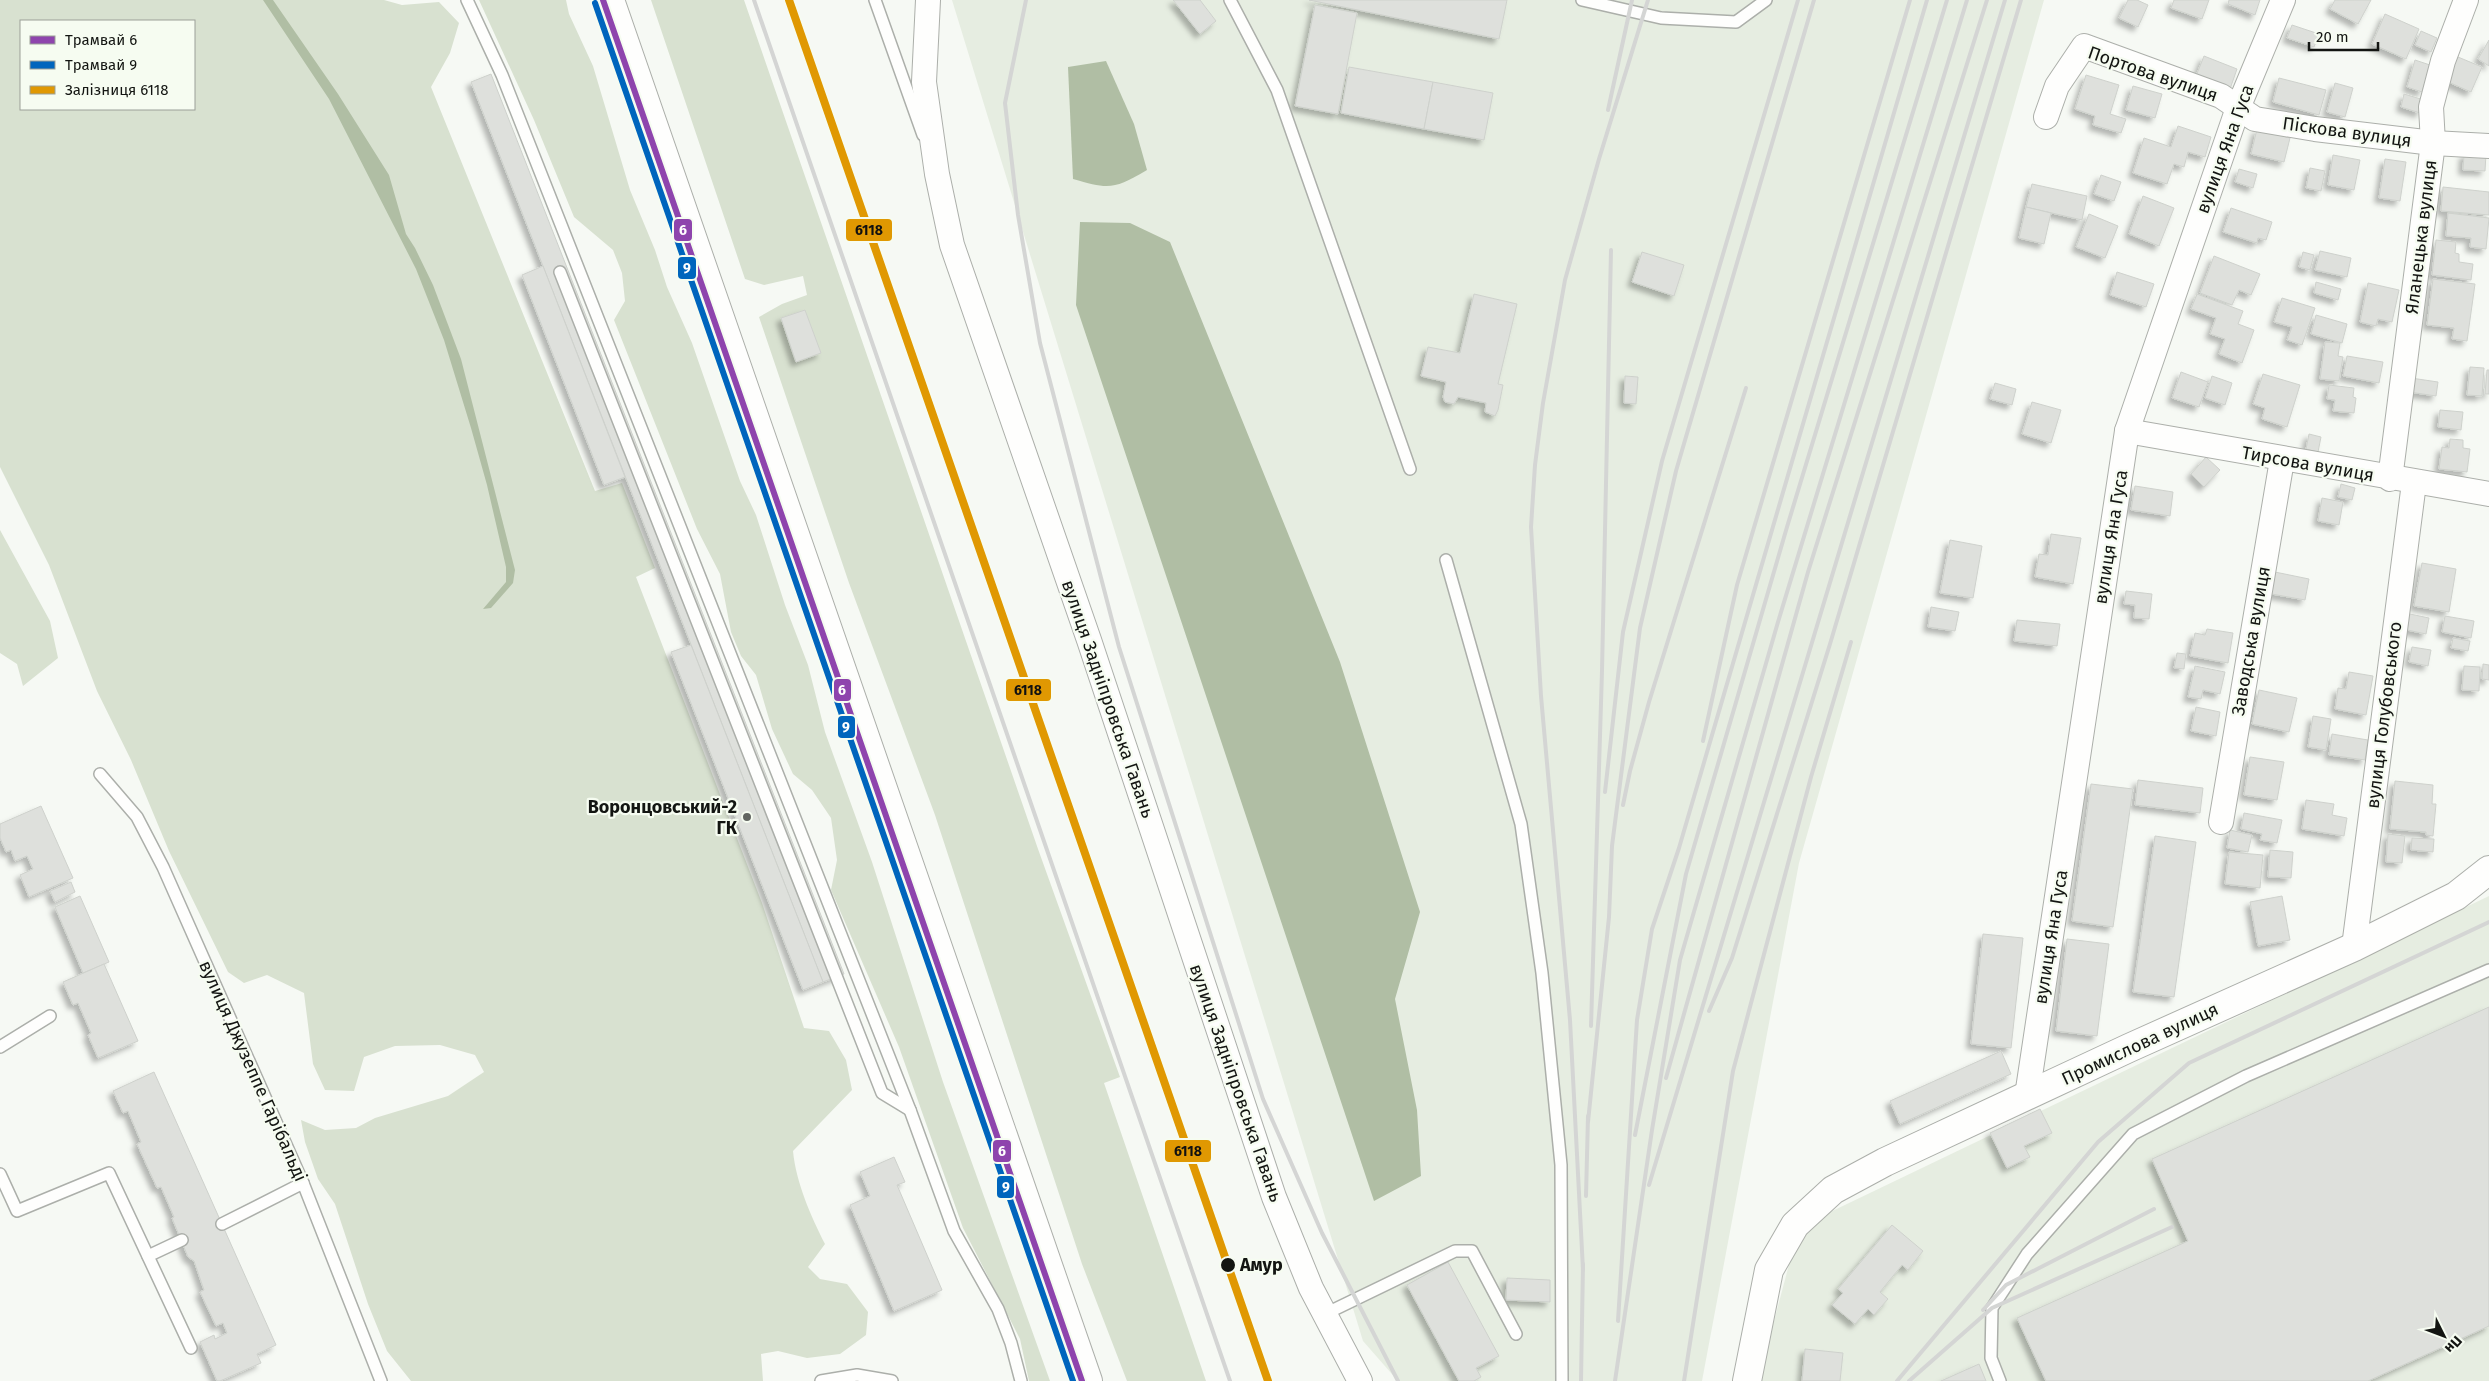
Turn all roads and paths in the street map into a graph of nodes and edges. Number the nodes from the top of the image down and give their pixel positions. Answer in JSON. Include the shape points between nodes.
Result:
{"nodes":[{"id":1,"x":467,"y":0,"type":"edge"},
{"id":2,"x":610,"y":0,"type":"edge"},
{"id":3,"x":875,"y":0,"type":"edge"},
{"id":4,"x":928,"y":0,"type":"edge"},
{"id":5,"x":1230,"y":0,"type":"edge"},
{"id":6,"x":1582,"y":0,"type":"edge"},
{"id":7,"x":1766,"y":0,"type":"edge"},
{"id":8,"x":2283,"y":0,"type":"edge"},
{"id":9,"x":2466,"y":0,"type":"edge"},
{"id":10,"x":2238,"y":108,"type":"junction"},
{"id":11,"x":2046,"y":117,"type":"dead end"},
{"id":12,"x":2433,"y":143,"type":"junction"},
{"id":13,"x":2489,"y":146,"type":"edge"},
{"id":14,"x":937,"y":174,"type":"junction"},
{"id":15,"x":560,"y":272,"type":"dead end"},
{"id":16,"x":2127,"y":431,"type":"junction"},
{"id":17,"x":2282,"y":460,"type":"junction"},
{"id":18,"x":1410,"y":469,"type":"dead end"},
{"id":19,"x":2390,"y":479,"type":"junction"},
{"id":20,"x":2414,"y":483,"type":"junction"},
{"id":21,"x":2489,"y":494,"type":"edge"},
{"id":22,"x":1446,"y":560,"type":"dead end"},
{"id":23,"x":100,"y":774,"type":"dead end"},
{"id":24,"x":2221,"y":822,"type":"dead end"},
{"id":25,"x":2489,"y":870,"type":"edge"},
{"id":26,"x":2354,"y":947,"type":"junction"},
{"id":27,"x":2489,"y":970,"type":"edge"},
{"id":28,"x":50,"y":1016,"type":"dead end"},
{"id":29,"x":0,"y":1047,"type":"edge"},
{"id":30,"x":2027,"y":1096,"type":"junction"},
{"id":31,"x":910,"y":1110,"type":"junction"},
{"id":32,"x":0,"y":1174,"type":"edge"},
{"id":33,"x":303,"y":1183,"type":"junction"},
{"id":34,"x":222,"y":1224,"type":"dead end"},
{"id":35,"x":182,"y":1240,"type":"dead end"},
{"id":36,"x":148,"y":1256,"type":"junction"},
{"id":37,"x":1325,"y":1314,"type":"junction"},
{"id":38,"x":1516,"y":1334,"type":"dead end"},
{"id":39,"x":191,"y":1348,"type":"dead end"},
{"id":40,"x":380,"y":1381,"type":"edge"},
{"id":41,"x":821,"y":1381,"type":"edge"},
{"id":42,"x":892,"y":1381,"type":"edge"},
{"id":43,"x":1021,"y":1381,"type":"edge"},
{"id":44,"x":1088,"y":1381,"type":"edge"},
{"id":45,"x":1360,"y":1381,"type":"edge"},
{"id":46,"x":1562,"y":1381,"type":"edge"},
{"id":47,"x":1747,"y":1381,"type":"edge"},
{"id":48,"x":2000,"y":1381,"type":"edge"}],
"edges":[{"from":1,"to":31,"type":"lane","via":[[502,75]]},
{"from":2,"to":44,"type":"main road"},
{"from":3,"to":14,"type":"lane"},
{"from":4,"to":14,"type":"street","name":"вулиця Задніпровська Гавань","via":[[924,82]]},
{"from":5,"to":18,"type":"lane","via":[[1278,90]]},
{"from":6,"to":7,"type":"lane","via":[[1661,18],[1736,22]]},
{"from":8,"to":10,"type":"street","name":"вулиця Яна Гуса"},
{"from":9,"to":12,"type":"street","name":"Яланецька вулиця","via":[[2443,61],[2431,107]]},
{"from":10,"to":11,"type":"street","name":"Портова вулиця","via":[[2221,96],[2084,46],[2057,86]]},
{"from":10,"to":12,"type":"street","name":"Піскова вулиця","via":[[2256,119]]},
{"from":10,"to":16,"type":"street","name":"вулиця Яна Гуса"},
{"from":12,"to":13,"type":"street","name":"Піскова вулиця"},
{"from":12,"to":19,"type":"street","name":"Яланецька вулиця"},
{"from":14,"to":37,"type":"street","name":"вулиця Задніпровська Гавань","via":[[952,245],[1089,640],[1274,1197]]},
{"from":15,"to":31,"type":"lane","via":[[882,1092]]},
{"from":16,"to":17,"type":"street","name":"Тирсова вулиця"},
{"from":16,"to":30,"type":"street","name":"вулиця Яна Гуса"},
{"from":17,"to":19,"type":"street","name":"Тирсова вулиця"},
{"from":17,"to":24,"type":"street","name":"Заводська вулиця"},
{"from":19,"to":20,"type":"street","name":"Тирсова вулиця"},
{"from":20,"to":21,"type":"street","name":"Тирсова вулиця"},
{"from":20,"to":26,"type":"street","name":"вулиця Голубовського"},
{"from":22,"to":46,"type":"lane","via":[[1521,824],[1542,973],[1563,1194]]},
{"from":23,"to":33,"type":"lane","name":"вулиця Джузеппе Гарібальді","via":[[137,817],[163,867]]},
{"from":25,"to":26,"type":"main road","name":"Промислова вулиця","via":[[2456,896]]},
{"from":26,"to":30,"type":"main road","name":"Промислова вулиця"},
{"from":27,"to":48,"type":"lane","via":[[2246,1076],[2133,1134],[2027,1254],[1992,1308],[1991,1358]]},
{"from":28,"to":29,"type":"lane"},
{"from":30,"to":47,"type":"main road","name":"Промислова вулиця","via":[[1885,1162],[1833,1190],[1795,1225],[1769,1270]]},
{"from":31,"to":43,"type":"lane","via":[[954,1231],[998,1309]]},
{"from":32,"to":36,"type":"lane","via":[[17,1211],[110,1173]]},
{"from":33,"to":34,"type":"lane"},
{"from":33,"to":40,"type":"lane","name":"вулиця Джузеппе Гарібальді"},
{"from":35,"to":36,"type":"lane"},
{"from":36,"to":39,"type":"lane"},
{"from":37,"to":38,"type":"lane","via":[[1455,1251],[1472,1251]]},
{"from":37,"to":45,"type":"street","name":"вулиця Задніпровська Гавань"},
{"from":41,"to":42,"type":"lane","via":[[857,1375]]}]}
